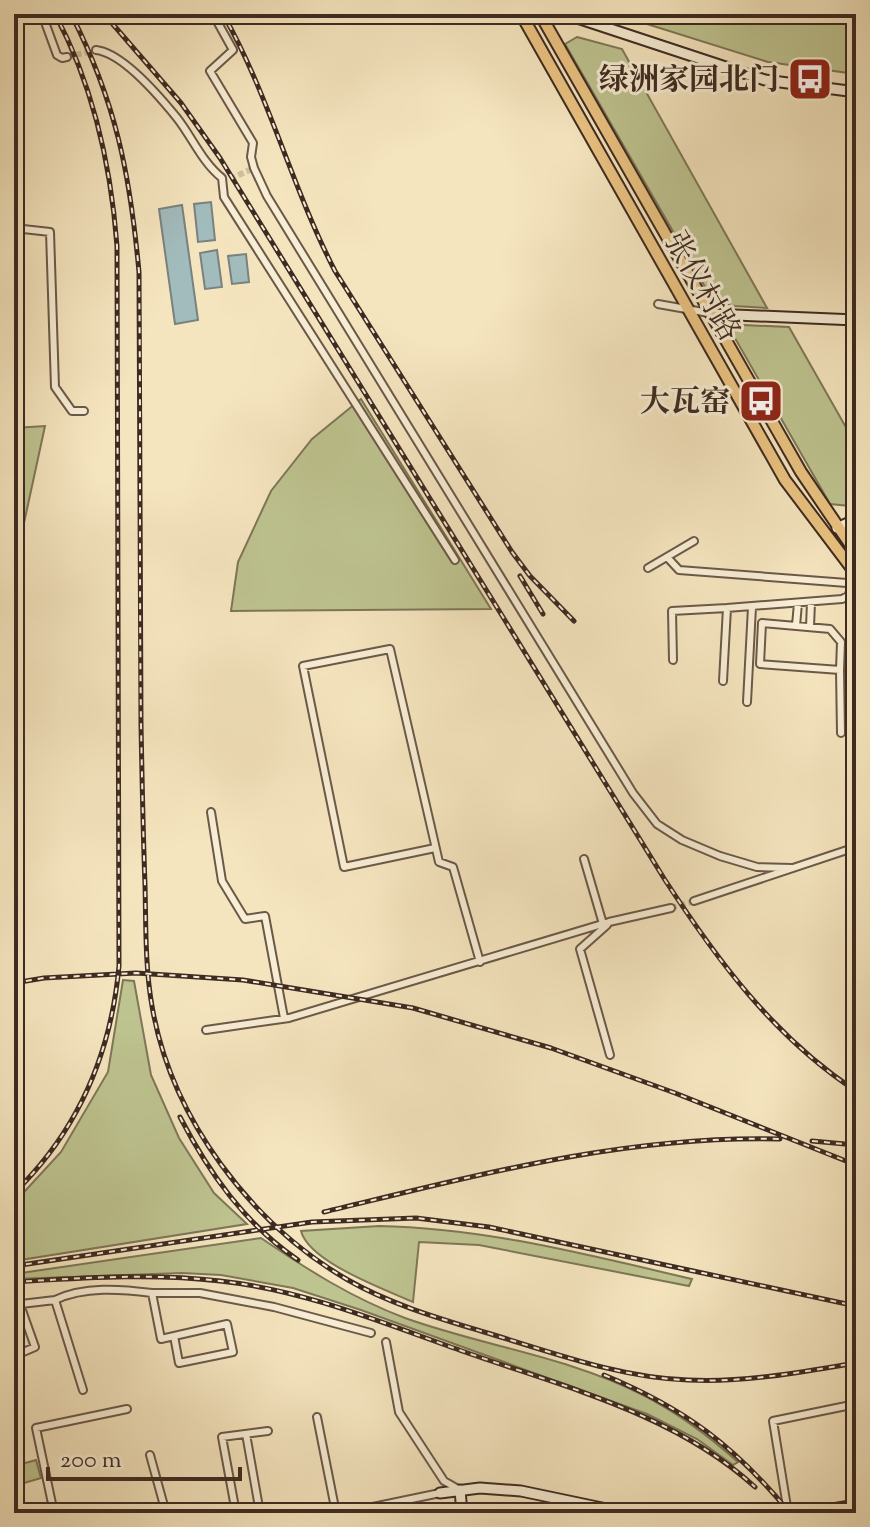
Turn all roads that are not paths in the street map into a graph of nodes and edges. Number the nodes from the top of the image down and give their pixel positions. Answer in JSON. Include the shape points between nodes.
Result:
{"nodes":[{"id":1,"x":42,"y":14,"type":"edge"},
{"id":2,"x":213,"y":14,"type":"edge"},
{"id":3,"x":521,"y":14,"type":"edge"},
{"id":4,"x":540,"y":14,"type":"edge"},
{"id":5,"x":565,"y":14,"type":"edge"},
{"id":6,"x":96,"y":50,"type":"tunnel mouth"},
{"id":7,"x":67,"y":57,"type":"dead end"},
{"id":8,"x":856,"y":92,"type":"edge"},
{"id":9,"x":14,"y":228,"type":"edge"},
{"id":10,"x":658,"y":304,"type":"dead end"},
{"id":11,"x":688,"y":308,"type":"junction"},
{"id":12,"x":712,"y":314,"type":"junction"},
{"id":13,"x":856,"y":320,"type":"edge"},
{"id":14,"x":84,"y":411,"type":"dead end"},
{"id":15,"x":856,"y":519,"type":"edge"},
{"id":16,"x":837,"y":528,"type":"junction"},
{"id":17,"x":694,"y":541,"type":"dead end"},
{"id":18,"x":856,"y":553,"type":"edge"},
{"id":19,"x":667,"y":557,"type":"junction"},
{"id":20,"x":455,"y":560,"type":"dead end"},
{"id":21,"x":648,"y":568,"type":"dead end"},
{"id":22,"x":856,"y":574,"type":"edge"},
{"id":23,"x":811,"y":602,"type":"junction"},
{"id":24,"x":798,"y":603,"type":"junction"},
{"id":25,"x":752,"y":607,"type":"junction"},
{"id":26,"x":727,"y":608,"type":"junction"},
{"id":27,"x":796,"y":626,"type":"junction"},
{"id":28,"x":810,"y":627,"type":"junction"},
{"id":29,"x":673,"y":660,"type":"dead end"},
{"id":30,"x":840,"y":670,"type":"junction"},
{"id":31,"x":723,"y":681,"type":"dead end"},
{"id":32,"x":747,"y":702,"type":"dead end"},
{"id":33,"x":841,"y":733,"type":"dead end"},
{"id":34,"x":211,"y":812,"type":"dead end"},
{"id":35,"x":856,"y":847,"type":"edge"},
{"id":36,"x":435,"y":848,"type":"junction"},
{"id":37,"x":584,"y":859,"type":"dead end"},
{"id":38,"x":792,"y":868,"type":"junction"},
{"id":39,"x":694,"y":901,"type":"tunnel mouth"},
{"id":40,"x":671,"y":908,"type":"tunnel mouth"},
{"id":41,"x":606,"y":923,"type":"junction"},
{"id":42,"x":480,"y":962,"type":"junction"},
{"id":43,"x":284,"y":1018,"type":"junction"},
{"id":44,"x":206,"y":1030,"type":"dead end"},
{"id":45,"x":610,"y":1055,"type":"dead end"},
{"id":46,"x":152,"y":1293,"type":"junction"},
{"id":47,"x":14,"y":1299,"type":"edge"},
{"id":48,"x":55,"y":1300,"type":"junction"},
{"id":49,"x":21,"y":1304,"type":"junction"},
{"id":50,"x":371,"y":1333,"type":"dead end"},
{"id":51,"x":174,"y":1336,"type":"junction"},
{"id":52,"x":386,"y":1342,"type":"dead end"},
{"id":53,"x":14,"y":1356,"type":"edge"},
{"id":54,"x":83,"y":1390,"type":"dead end"},
{"id":55,"x":852,"y":1392,"type":"dead end"},
{"id":56,"x":127,"y":1409,"type":"dead end"},
{"id":57,"x":317,"y":1417,"type":"dead end"},
{"id":58,"x":268,"y":1431,"type":"dead end"},
{"id":59,"x":246,"y":1434,"type":"junction"},
{"id":60,"x":150,"y":1455,"type":"dead end"},
{"id":61,"x":460,"y":1490,"type":"junction"},
{"id":62,"x":440,"y":1493,"type":"joint"},
{"id":63,"x":856,"y":1505,"type":"edge"},
{"id":64,"x":54,"y":1513,"type":"edge"},
{"id":65,"x":166,"y":1513,"type":"edge"},
{"id":66,"x":236,"y":1513,"type":"edge"},
{"id":67,"x":260,"y":1513,"type":"edge"},
{"id":68,"x":336,"y":1513,"type":"edge"},
{"id":69,"x":344,"y":1513,"type":"edge"},
{"id":70,"x":462,"y":1513,"type":"edge"},
{"id":71,"x":626,"y":1513,"type":"edge"},
{"id":72,"x":788,"y":1513,"type":"edge"},
{"id":73,"x":809,"y":1513,"type":"edge"}],
"edges":[{"from":1,"to":7,"type":"street","via":[[57,55]]},
{"from":2,"to":38,"type":"street","via":[[233,50],[210,71],[253,143],[251,157],[267,196],[633,793],[657,824],[682,840],[757,867]]},
{"from":3,"to":11,"type":"main road","name":"张仪村路"},
{"from":4,"to":12,"type":"main road","name":"张仪村路"},
{"from":5,"to":8,"type":"street","via":[[765,80]]},
{"from":6,"to":20,"type":"street","via":[[127,66],[177,118],[212,170],[226,178],[224,197]]},
{"from":9,"to":14,"type":"street","via":[[50,232],[55,387],[72,411]]},
{"from":10,"to":11,"type":"street"},
{"from":11,"to":12,"type":"street"},
{"from":11,"to":22,"type":"main road","name":"张仪村路","via":[[785,480]]},
{"from":12,"to":13,"type":"street"},
{"from":12,"to":16,"type":"main road","name":"张仪村路"},
{"from":15,"to":16,"type":"street"},
{"from":16,"to":18,"type":"main road","name":"张仪村路"},
{"from":17,"to":19,"type":"street"},
{"from":19,"to":21,"type":"street"},
{"from":19,"to":23,"type":"street","via":[[679,570],[850,585],[842,599]]},
{"from":23,"to":24,"type":"street"},
{"from":23,"to":28,"type":"street"},
{"from":24,"to":25,"type":"street"},
{"from":24,"to":27,"type":"street"},
{"from":25,"to":26,"type":"street"},
{"from":25,"to":32,"type":"street"},
{"from":26,"to":29,"type":"street","via":[[672,611]]},
{"from":26,"to":31,"type":"street"},
{"from":27,"to":28,"type":"street"},
{"from":27,"to":30,"type":"street","via":[[762,623],[760,664]]},
{"from":28,"to":30,"type":"street","via":[[830,629],[841,642]]},
{"from":30,"to":33,"type":"street"},
{"from":34,"to":43,"type":"street","via":[[222,881],[245,919],[265,916]]},
{"from":35,"to":38,"type":"street"},
{"from":36,"to":36,"type":"street","via":[[390,649],[303,666],[344,867]]},
{"from":36,"to":42,"type":"street","via":[[439,862],[453,867]]},
{"from":37,"to":41,"type":"street"},
{"from":38,"to":39,"type":"street"},
{"from":40,"to":41,"type":"street"},
{"from":41,"to":42,"type":"street"},
{"from":41,"to":45,"type":"street","via":[[580,949]]},
{"from":42,"to":43,"type":"street"},
{"from":43,"to":44,"type":"street"},
{"from":46,"to":48,"type":"street","via":[[120,1289]]},
{"from":46,"to":50,"type":"street","via":[[200,1293]]},
{"from":46,"to":51,"type":"street","via":[[161,1339]]},
{"from":47,"to":49,"type":"street"},
{"from":48,"to":49,"type":"street"},
{"from":48,"to":54,"type":"street"},
{"from":49,"to":53,"type":"street","via":[[35,1347]]},
{"from":51,"to":51,"type":"street","via":[[227,1324],[233,1352],[179,1363]]},
{"from":52,"to":61,"type":"street","via":[[399,1412],[444,1481]]},
{"from":55,"to":72,"type":"street","via":[[851,1405],[773,1421]]},
{"from":56,"to":64,"type":"street","via":[[36,1428]]},
{"from":57,"to":68,"type":"street"},
{"from":58,"to":59,"type":"street"},
{"from":59,"to":66,"type":"street","via":[[222,1437]]},
{"from":59,"to":67,"type":"street"},
{"from":60,"to":65,"type":"street"},
{"from":61,"to":62,"type":"street"},
{"from":61,"to":70,"type":"street"},
{"from":61,"to":71,"type":"street","via":[[521,1491]]},
{"from":62,"to":69,"type":"street"},
{"from":63,"to":73,"type":"street"}]}
